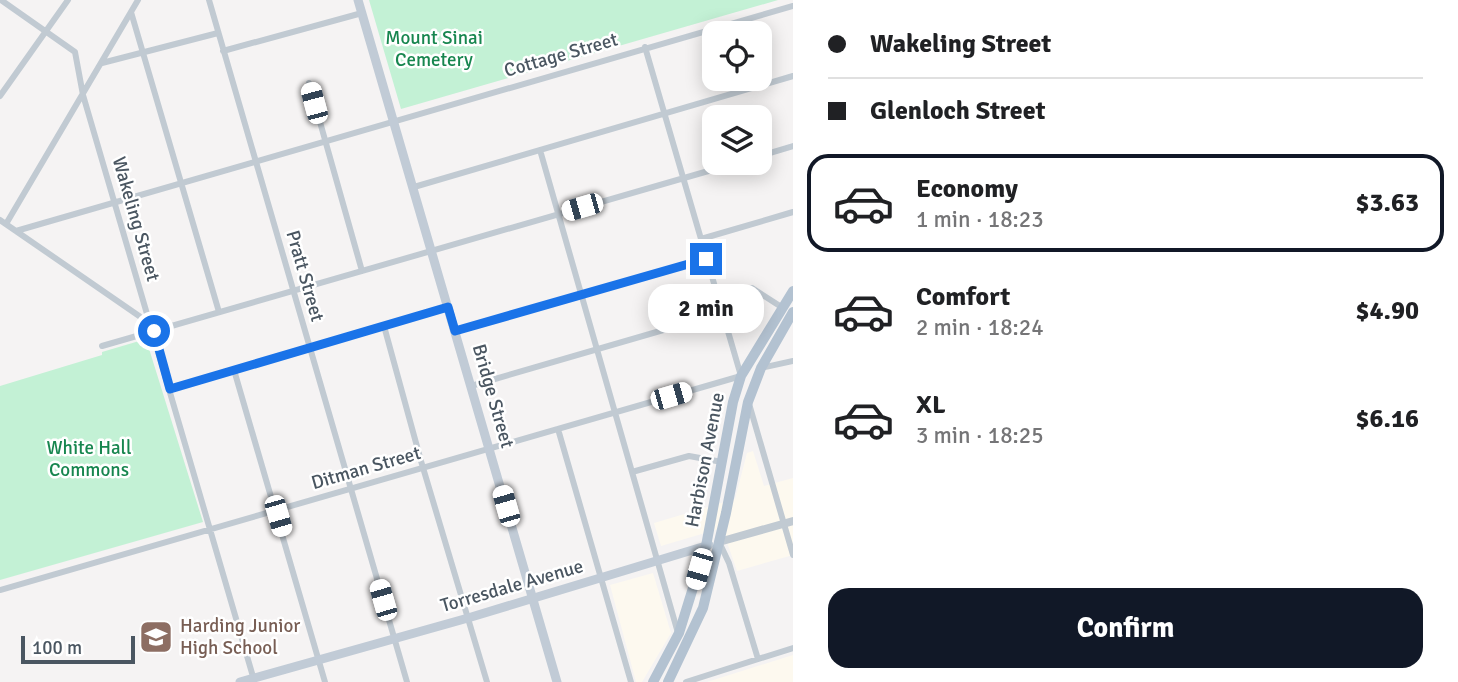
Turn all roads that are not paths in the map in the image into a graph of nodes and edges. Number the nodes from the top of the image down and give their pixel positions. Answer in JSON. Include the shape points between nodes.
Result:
{"nodes":[{"id":1,"x":1,"y":0,"type":"edge"},
{"id":2,"x":68,"y":0,"type":"edge"},
{"id":3,"x":138,"y":0,"type":"edge"},
{"id":4,"x":209,"y":0,"type":"edge"},
{"id":5,"x":358,"y":0,"type":"edge"},
{"id":6,"x":792,"y":8,"type":"edge"},
{"id":7,"x":131,"y":12,"type":"junction"},
{"id":8,"x":362,"y":13,"type":"junction"},
{"id":9,"x":46,"y":31,"type":"junction"},
{"id":10,"x":218,"y":33,"type":"junction"},
{"id":11,"x":645,"y":47,"type":"junction"},
{"id":12,"x":223,"y":51,"type":"junction"},
{"id":13,"x":143,"y":53,"type":"junction"},
{"id":14,"x":102,"y":63,"type":"junction"},
{"id":15,"x":793,"y":76,"type":"edge"},
{"id":16,"x":309,"y":83,"type":"dead end"},
{"id":17,"x":83,"y":94,"type":"junction"},
{"id":18,"x":0,"y":96,"type":"edge"},
{"id":19,"x":664,"y":113,"type":"junction"},
{"id":20,"x":394,"y":121,"type":"junction"},
{"id":21,"x":324,"y":142,"type":"junction"},
{"id":22,"x":793,"y":146,"type":"edge"},
{"id":23,"x":540,"y":150,"type":"junction"},
{"id":24,"x":772,"y":152,"type":"edge"},
{"id":25,"x":256,"y":161,"type":"junction"},
{"id":26,"x":702,"y":173,"type":"edge"},
{"id":27,"x":683,"y":178,"type":"junction"},
{"id":28,"x":180,"y":184,"type":"junction"},
{"id":29,"x":414,"y":187,"type":"junction"},
{"id":30,"x":116,"y":202,"type":"junction"},
{"id":31,"x":793,"y":212,"type":"edge"},
{"id":32,"x":557,"y":214,"type":"junction"},
{"id":33,"x":3,"y":222,"type":"edge"},
{"id":34,"x":16,"y":231,"type":"junction"},
{"id":35,"x":701,"y":239,"type":"junction"},
{"id":36,"x":432,"y":251,"type":"junction"},
{"id":37,"x":706,"y":259,"type":"junction"},
{"id":38,"x":362,"y":271,"type":"junction"},
{"id":39,"x":293,"y":291,"type":"junction"},
{"id":40,"x":793,"y":291,"type":"edge"},
{"id":41,"x":581,"y":295,"type":"junction"},
{"id":42,"x":718,"y":296,"type":"junction"},
{"id":43,"x":448,"y":307,"type":"junction"},
{"id":44,"x":788,"y":310,"type":"edge"},
{"id":45,"x":219,"y":312,"type":"junction"},
{"id":46,"x":722,"y":313,"type":"junction"},
{"id":47,"x":384,"y":326,"type":"junction"},
{"id":48,"x":154,"y":331,"type":"junction"},
{"id":49,"x":455,"y":331,"type":"junction"},
{"id":50,"x":102,"y":346,"type":"dead end"},
{"id":51,"x":310,"y":348,"type":"junction"},
{"id":52,"x":597,"y":349,"type":"junction"},
{"id":53,"x":793,"y":361,"type":"edge"},
{"id":54,"x":761,"y":369,"type":"junction"},
{"id":55,"x":234,"y":370,"type":"junction"},
{"id":56,"x":741,"y":376,"type":"junction"},
{"id":57,"x":471,"y":386,"type":"junction"},
{"id":58,"x":170,"y":389,"type":"junction"},
{"id":59,"x":735,"y":398,"type":"junction"},
{"id":60,"x":748,"y":402,"type":"junction"},
{"id":61,"x":614,"y":412,"type":"junction"},
{"id":62,"x":558,"y":429,"type":"junction"},
{"id":63,"x":490,"y":449,"type":"junction"},
{"id":64,"x":722,"y":462,"type":"junction"},
{"id":65,"x":423,"y":468,"type":"junction"},
{"id":66,"x":632,"y":472,"type":"junction"},
{"id":67,"x":351,"y":489,"type":"junction"},
{"id":68,"x":276,"y":511,"type":"junction"},
{"id":69,"x":789,"y":522,"type":"edge"},
{"id":70,"x":209,"y":530,"type":"junction"},
{"id":71,"x":719,"y":542,"type":"junction"},
{"id":72,"x":706,"y":546,"type":"junction"},
{"id":73,"x":793,"y":555,"type":"edge"},
{"id":74,"x":658,"y":561,"type":"junction"},
{"id":75,"x":600,"y":578,"type":"junction"},
{"id":76,"x":0,"y":590,"type":"edge"},
{"id":77,"x":532,"y":599,"type":"junction"},
{"id":78,"x":468,"y":618,"type":"junction"},
{"id":79,"x":678,"y":633,"type":"junction"},
{"id":80,"x":394,"y":638,"type":"junction"},
{"id":81,"x":793,"y":648,"type":"edge"},
{"id":82,"x":758,"y":659,"type":"junction"},
{"id":83,"x":318,"y":660,"type":"junction"},
{"id":84,"x":254,"y":680,"type":"edge"},
{"id":85,"x":240,"y":682,"type":"edge"},
{"id":86,"x":324,"y":682,"type":"edge"},
{"id":87,"x":407,"y":682,"type":"edge"},
{"id":88,"x":487,"y":682,"type":"edge"},
{"id":89,"x":556,"y":682,"type":"edge"},
{"id":90,"x":631,"y":682,"type":"edge"},
{"id":91,"x":653,"y":682,"type":"edge"},
{"id":92,"x":668,"y":682,"type":"edge"},
{"id":93,"x":686,"y":682,"type":"edge"}],
"edges":[{"from":1,"to":9,"type":"street","name":"Wakeling Street"},
{"from":2,"to":9,"type":"street"},
{"from":3,"to":7,"type":"street"},
{"from":4,"to":10,"type":"street","name":"Pratt Street"},
{"from":5,"to":8,"type":"main road","name":"Bridge Street"},
{"from":6,"to":11,"type":"street","name":"Cottage Street"},
{"from":7,"to":13,"type":"street"},
{"from":7,"to":14,"type":"street"},
{"from":8,"to":12,"type":"street"},
{"from":8,"to":20,"type":"main road","name":"Bridge Street"},
{"from":9,"to":17,"type":"street","name":"Wakeling Street","via":[[75,52]]},
{"from":9,"to":18,"type":"street"},
{"from":10,"to":12,"type":"street","name":"Pratt Street"},
{"from":10,"to":13,"type":"street"},
{"from":11,"to":19,"type":"street"},
{"from":11,"to":20,"type":"street","name":"Cottage Street"},
{"from":12,"to":25,"type":"street","name":"Pratt Street"},
{"from":13,"to":14,"type":"street"},
{"from":13,"to":28,"type":"street"},
{"from":14,"to":17,"type":"street"},
{"from":15,"to":19,"type":"street"},
{"from":16,"to":21,"type":"street"},
{"from":17,"to":30,"type":"street","name":"Wakeling Street"},
{"from":17,"to":33,"type":"street"},
{"from":19,"to":23,"type":"street"},
{"from":19,"to":27,"type":"street"},
{"from":20,"to":21,"type":"street","name":"Cottage Street"},
{"from":20,"to":29,"type":"main road","name":"Bridge Street"},
{"from":21,"to":25,"type":"street","name":"Cottage Street"},
{"from":21,"to":38,"type":"street"},
{"from":22,"to":24,"type":"street"},
{"from":23,"to":29,"type":"street"},
{"from":23,"to":32,"type":"street"},
{"from":25,"to":28,"type":"street","name":"Cottage Street"},
{"from":25,"to":39,"type":"street","name":"Pratt Street"},
{"from":26,"to":27,"type":"street"},
{"from":27,"to":32,"type":"street"},
{"from":27,"to":35,"type":"street"},
{"from":28,"to":30,"type":"street","name":"Cottage Street"},
{"from":28,"to":45,"type":"street"},
{"from":29,"to":36,"type":"main road","name":"Bridge Street"},
{"from":30,"to":34,"type":"street","name":"Cottage Street"},
{"from":30,"to":48,"type":"street","name":"Wakeling Street"},
{"from":31,"to":35,"type":"street"},
{"from":32,"to":36,"type":"street"},
{"from":32,"to":41,"type":"street"},
{"from":33,"to":34,"type":"street"},
{"from":34,"to":48,"type":"street"},
{"from":35,"to":37,"type":"street"},
{"from":36,"to":38,"type":"street"},
{"from":36,"to":43,"type":"main road","name":"Bridge Street"},
{"from":37,"to":41,"type":"street"},
{"from":37,"to":42,"type":"street"},
{"from":38,"to":39,"type":"street"},
{"from":39,"to":45,"type":"street"},
{"from":39,"to":51,"type":"street","name":"Pratt Street"},
{"from":40,"to":44,"type":"main road","name":"Harbison Avenue"},
{"from":41,"to":49,"type":"street"},
{"from":41,"to":52,"type":"street"},
{"from":42,"to":44,"type":"street","via":[[752,288]]},
{"from":42,"to":46,"type":"street"},
{"from":43,"to":47,"type":"street"},
{"from":43,"to":49,"type":"main road","name":"Bridge Street"},
{"from":44,"to":54,"type":"main road","name":"Harbison Avenue"},
{"from":44,"to":56,"type":"main road","name":"Harbison Avenue"},
{"from":45,"to":48,"type":"street"},
{"from":46,"to":52,"type":"street"},
{"from":46,"to":56,"type":"street"},
{"from":47,"to":51,"type":"street"},
{"from":47,"to":65,"type":"street"},
{"from":48,"to":50,"type":"street"},
{"from":48,"to":58,"type":"street","name":"Wakeling Street"},
{"from":49,"to":57,"type":"main road","name":"Bridge Street"},
{"from":51,"to":55,"type":"street"},
{"from":51,"to":67,"type":"street","name":"Pratt Street"},
{"from":52,"to":57,"type":"street"},
{"from":52,"to":61,"type":"street"},
{"from":53,"to":54,"type":"street"},
{"from":54,"to":56,"type":"main road"},
{"from":54,"to":60,"type":"main road","name":"Harbison Avenue"},
{"from":55,"to":58,"type":"street"},
{"from":55,"to":68,"type":"street"},
{"from":56,"to":59,"type":"main road","name":"Harbison Avenue"},
{"from":56,"to":61,"type":"street","name":"Ditman Street"},
{"from":57,"to":63,"type":"main road","name":"Bridge Street"},
{"from":58,"to":70,"type":"street","name":"Wakeling Street"},
{"from":59,"to":60,"type":"main road"},
{"from":59,"to":64,"type":"main road","name":"Harbison Avenue"},
{"from":60,"to":69,"type":"street"},
{"from":60,"to":71,"type":"main road","name":"Harbison Avenue"},
{"from":61,"to":62,"type":"street","name":"Ditman Street"},
{"from":61,"to":66,"type":"street"},
{"from":62,"to":63,"type":"street","name":"Ditman Street"},
{"from":62,"to":75,"type":"street"},
{"from":63,"to":65,"type":"street","name":"Ditman Street"},
{"from":63,"to":77,"type":"main road","name":"Bridge Street"},
{"from":64,"to":66,"type":"street","via":[[689,456]]},
{"from":64,"to":72,"type":"main road","name":"Harbison Avenue"},
{"from":65,"to":67,"type":"street","name":"Ditman Street"},
{"from":65,"to":78,"type":"street"},
{"from":66,"to":74,"type":"street"},
{"from":67,"to":68,"type":"street","name":"Ditman Street"},
{"from":67,"to":80,"type":"street","name":"Pratt Street"},
{"from":68,"to":70,"type":"street","name":"Ditman Street"},
{"from":68,"to":83,"type":"street"},
{"from":69,"to":71,"type":"street","name":"Torresdale Avenue"},
{"from":69,"to":73,"type":"street"},
{"from":70,"to":76,"type":"street","name":"Ditman Street"},
{"from":70,"to":84,"type":"street","name":"Wakeling Street"},
{"from":71,"to":72,"type":"main road","name":"Torresdale Avenue"},
{"from":71,"to":82,"type":"street"},
{"from":71,"to":92,"type":"main road","name":"Harbison Avenue","via":[[703,608]]},
{"from":72,"to":74,"type":"main road","name":"Torresdale Avenue"},
{"from":72,"to":79,"type":"main road","name":"Harbison Avenue"},
{"from":74,"to":75,"type":"main road","name":"Torresdale Avenue"},
{"from":74,"to":79,"type":"street"},
{"from":75,"to":77,"type":"main road","name":"Torresdale Avenue"},
{"from":75,"to":90,"type":"street"},
{"from":77,"to":78,"type":"main road","name":"Torresdale Avenue"},
{"from":77,"to":89,"type":"main road","name":"Bridge Street"},
{"from":78,"to":80,"type":"main road","name":"Torresdale Avenue"},
{"from":78,"to":88,"type":"street"},
{"from":79,"to":91,"type":"main road","name":"Harbison Avenue"},
{"from":80,"to":83,"type":"main road","name":"Torresdale Avenue"},
{"from":80,"to":87,"type":"street","name":"Pratt Street"},
{"from":81,"to":82,"type":"street"},
{"from":82,"to":93,"type":"street"},
{"from":83,"to":84,"type":"main road","name":"Torresdale Avenue"},
{"from":83,"to":86,"type":"street"},
{"from":84,"to":85,"type":"main road","name":"Torresdale Avenue"}]}
